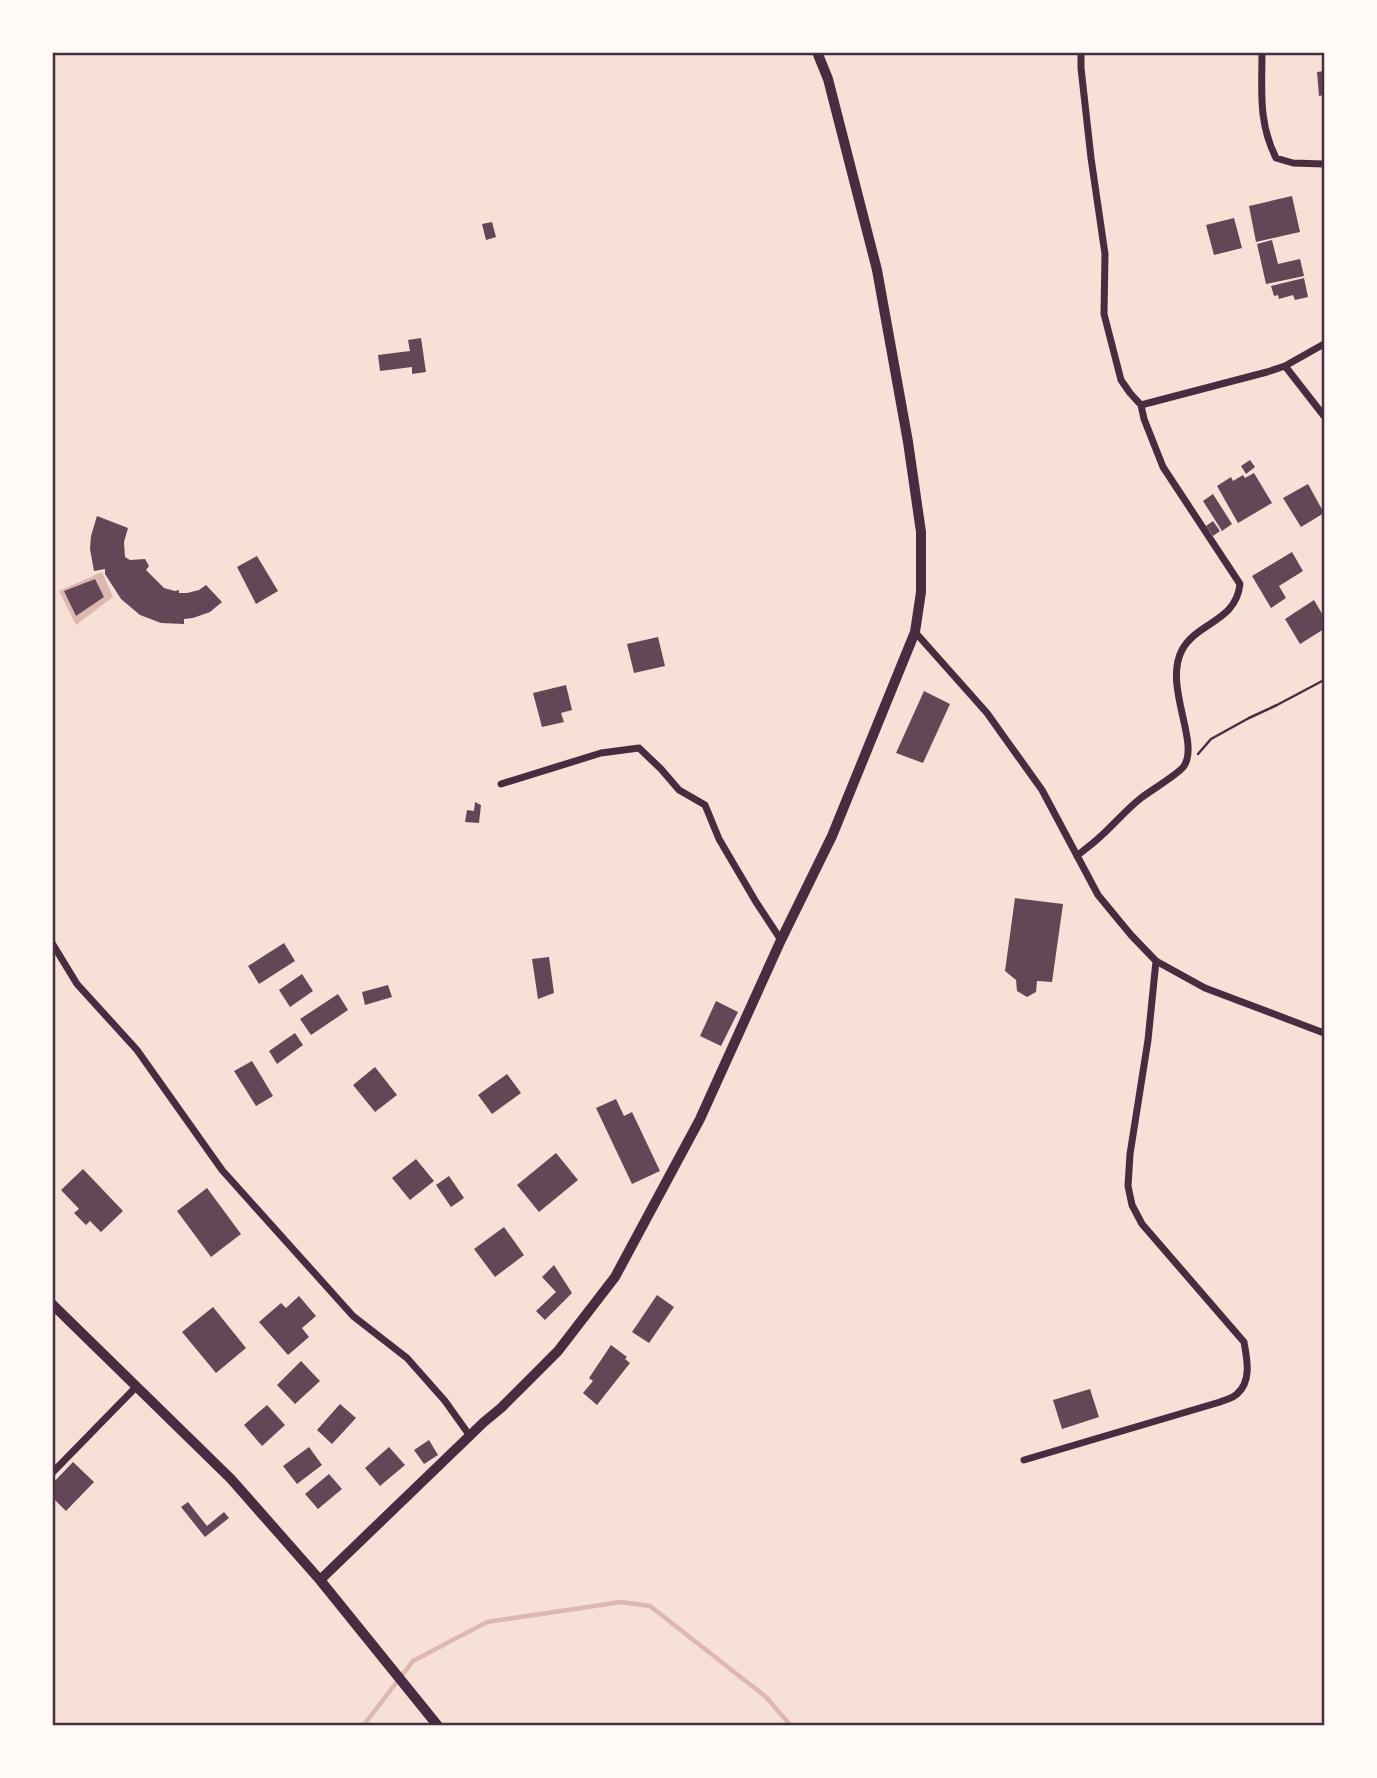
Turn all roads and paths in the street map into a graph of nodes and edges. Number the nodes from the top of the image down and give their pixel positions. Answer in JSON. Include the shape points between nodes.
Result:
{"nodes":[{"id":1,"x":817,"y":52,"type":"edge"},
{"id":2,"x":1081,"y":52,"type":"edge"},
{"id":3,"x":1262,"y":52,"type":"edge"},
{"id":4,"x":1325,"y":164,"type":"edge"},
{"id":5,"x":1325,"y":344,"type":"edge"},
{"id":6,"x":1285,"y":366,"type":"junction"},
{"id":7,"x":1141,"y":404,"type":"junction"},
{"id":8,"x":1325,"y":416,"type":"edge"},
{"id":9,"x":915,"y":632,"type":"junction"},
{"id":10,"x":1325,"y":680,"type":"edge"},
{"id":11,"x":1184,"y":766,"type":"junction"},
{"id":12,"x":502,"y":785,"type":"dead end"},
{"id":13,"x":1077,"y":856,"type":"junction"},
{"id":14,"x":781,"y":940,"type":"junction"},
{"id":15,"x":52,"y":943,"type":"edge"},
{"id":16,"x":1156,"y":961,"type":"junction"},
{"id":17,"x":1325,"y":1033,"type":"edge"},
{"id":18,"x":52,"y":1304,"type":"edge"},
{"id":19,"x":137,"y":1386,"type":"junction"},
{"id":20,"x":470,"y":1436,"type":"junction"},
{"id":21,"x":1024,"y":1460,"type":"dead end"},
{"id":22,"x":52,"y":1473,"type":"edge"},
{"id":23,"x":320,"y":1580,"type":"junction"},
{"id":24,"x":438,"y":1726,"type":"edge"}],
"edges":[{"from":1,"to":9,"type":"street","via":[[877,270],[908,442],[921,531],[921,592]]},
{"from":2,"to":7,"type":"street","via":[[1105,254],[1104,314],[1121,380]]},
{"from":3,"to":4,"type":"street","via":[[1262,116],[1276,158]]},
{"from":5,"to":6,"type":"street"},
{"from":6,"to":7,"type":"street"},
{"from":6,"to":8,"type":"street"},
{"from":7,"to":11,"type":"street","via":[[1163,467],[1240,583],[1230,610],[1188,643],[1177,663],[1177,694],[1189,752]]},
{"from":9,"to":13,"type":"street","via":[[987,713],[1042,790]]},
{"from":9,"to":14,"type":"street","via":[[832,836]]},
{"from":10,"to":11,"type":"path","via":[[1211,739]]},
{"from":11,"to":13,"type":"street","via":[[1127,809]]},
{"from":12,"to":14,"type":"street","via":[[601,753],[639,748],[679,790],[705,805],[719,839]]},
{"from":13,"to":16,"type":"street","via":[[1098,895]]},
{"from":14,"to":20,"type":"street","via":[[700,1119],[615,1277],[558,1351]]},
{"from":15,"to":20,"type":"street","via":[[76,984],[137,1050],[222,1170],[352,1316],[407,1358]]},
{"from":16,"to":17,"type":"street","via":[[1205,988]]},
{"from":16,"to":21,"type":"street","via":[[1130,1154],[1132,1205],[1142,1224],[1244,1342],[1247,1378],[1237,1395],[1220,1402]]},
{"from":18,"to":19,"type":"street"},
{"from":19,"to":22,"type":"street"},
{"from":19,"to":23,"type":"street","via":[[231,1479]]},
{"from":20,"to":23,"type":"street"},
{"from":23,"to":24,"type":"street"}]}
